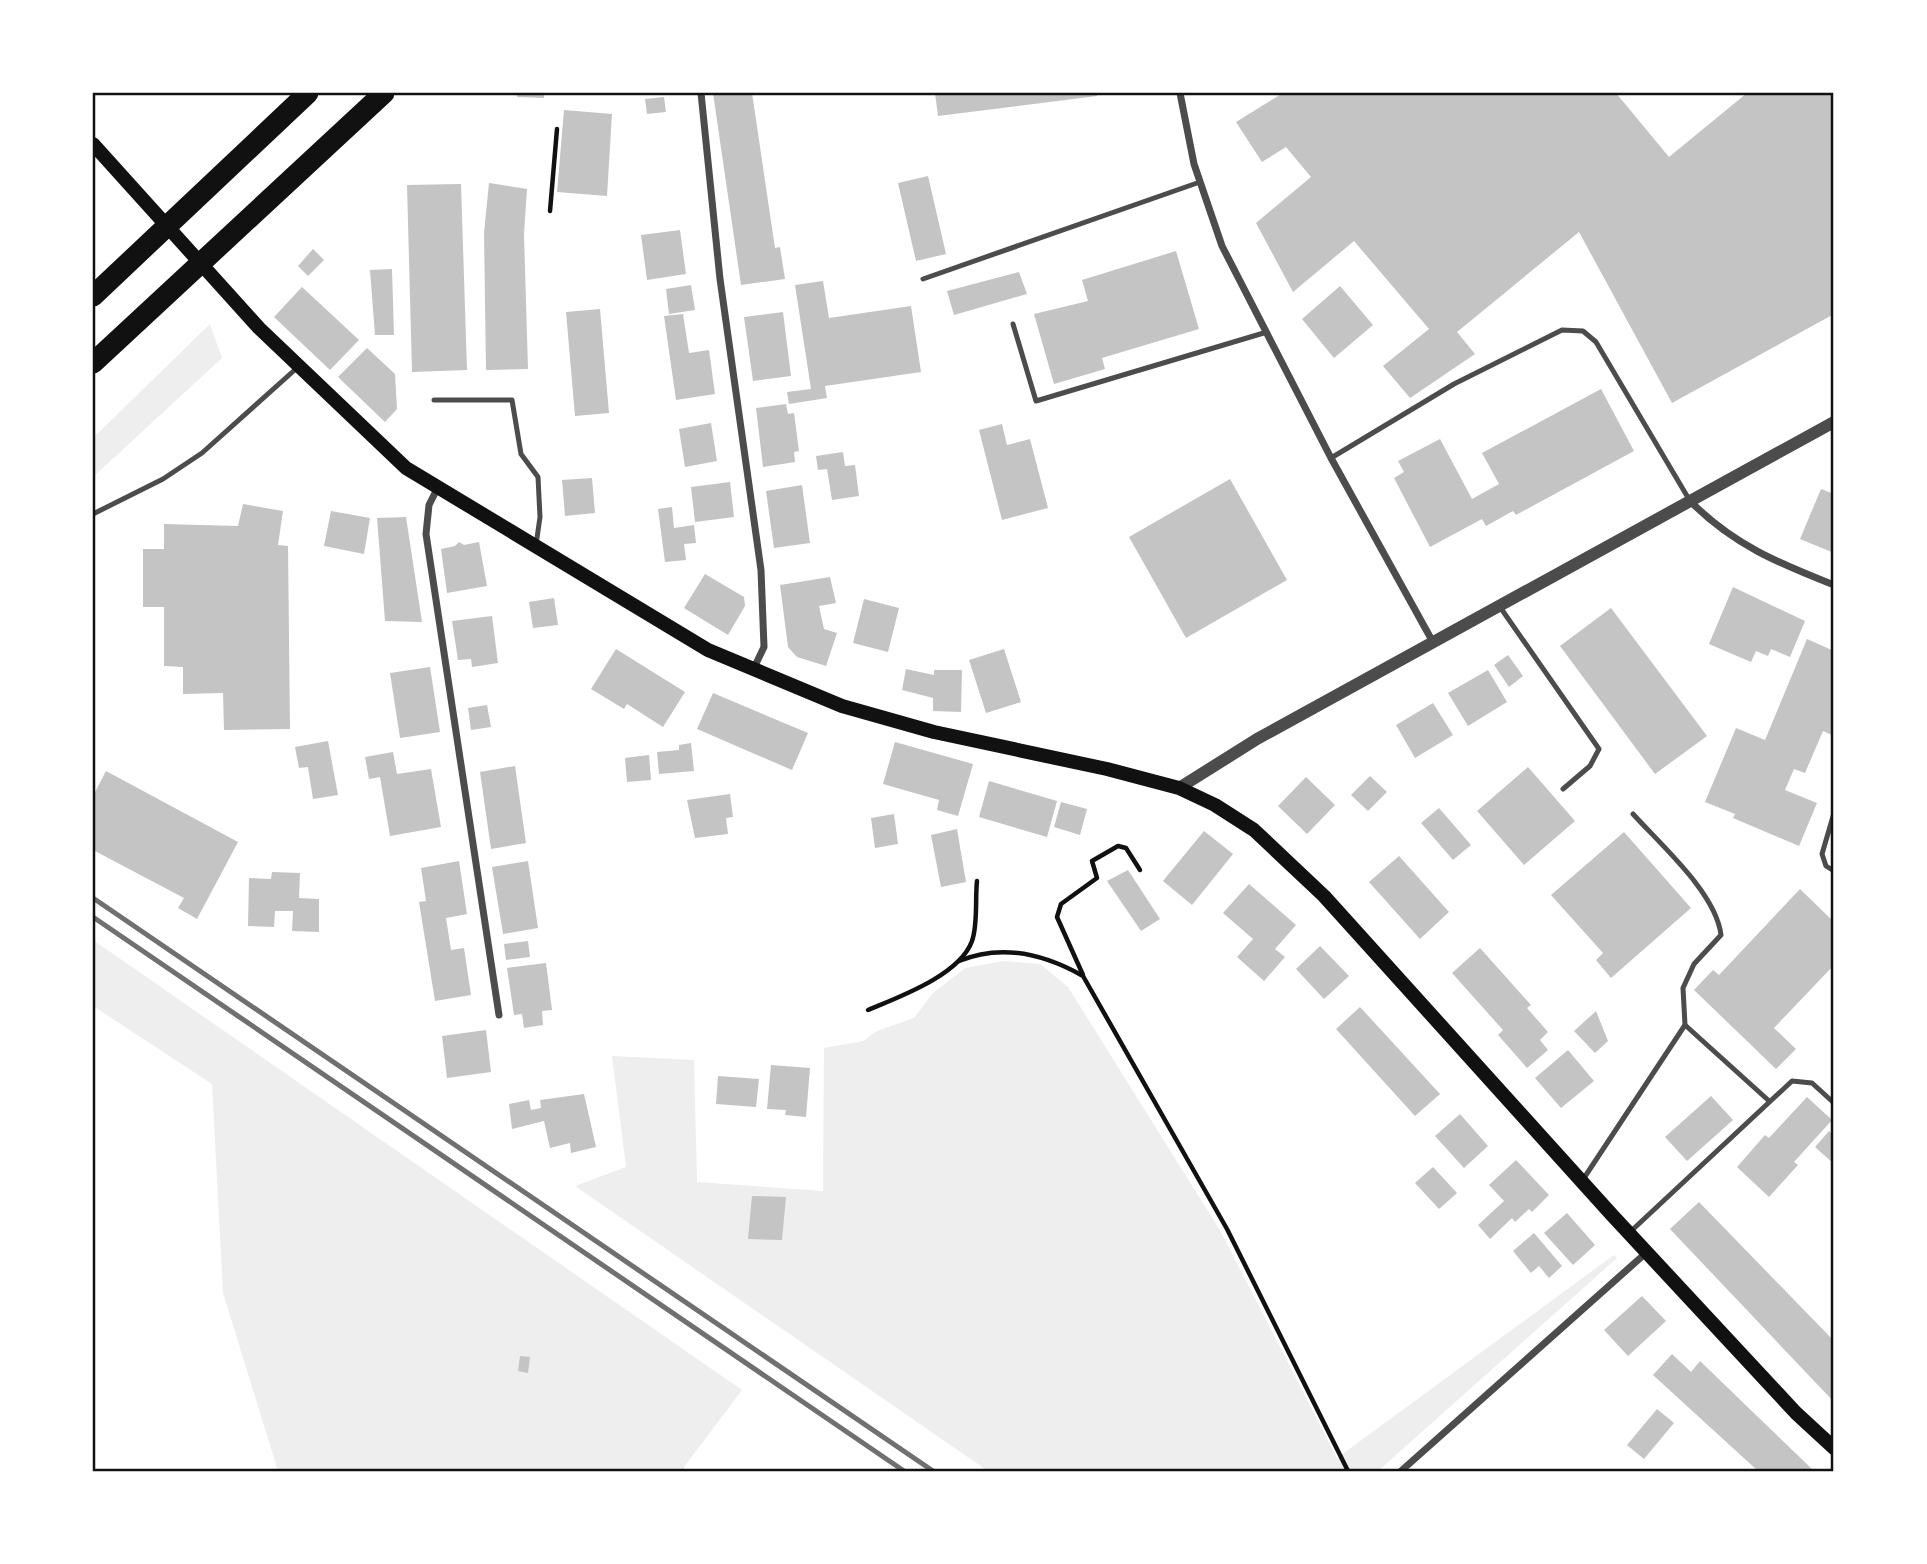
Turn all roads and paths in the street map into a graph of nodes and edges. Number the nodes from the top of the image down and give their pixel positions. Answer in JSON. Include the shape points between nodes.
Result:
{"nodes":[{"id":1,"x":308,"y":93,"type":"edge"},
{"id":2,"x":384,"y":93,"type":"edge"},
{"id":3,"x":701,"y":93,"type":"edge"},
{"id":4,"x":1180,"y":93,"type":"edge"},
{"id":5,"x":557,"y":129,"type":"dead end"},
{"id":6,"x":93,"y":144,"type":"edge"},
{"id":7,"x":1200,"y":182,"type":"junction"},
{"id":8,"x":550,"y":211,"type":"dead end"},
{"id":9,"x":923,"y":279,"type":"dead end"},
{"id":10,"x":93,"y":296,"type":"edge"},
{"id":11,"x":1013,"y":324,"type":"dead end"},
{"id":12,"x":1267,"y":332,"type":"junction"},
{"id":13,"x":93,"y":363,"type":"edge"},
{"id":14,"x":299,"y":366,"type":"junction"},
{"id":15,"x":434,"y":400,"type":"dead end"},
{"id":16,"x":1834,"y":422,"type":"edge"},
{"id":17,"x":1331,"y":458,"type":"junction"},
{"id":18,"x":437,"y":489,"type":"junction"},
{"id":19,"x":1691,"y":502,"type":"junction"},
{"id":20,"x":93,"y":514,"type":"edge"},
{"id":21,"x":535,"y":548,"type":"junction"},
{"id":22,"x":1834,"y":585,"type":"edge"},
{"id":23,"x":1500,"y":607,"type":"junction"},
{"id":24,"x":1434,"y":644,"type":"junction"},
{"id":25,"x":753,"y":671,"type":"junction"},
{"id":26,"x":1179,"y":788,"type":"junction"},
{"id":27,"x":1563,"y":789,"type":"dead end"},
{"id":28,"x":1834,"y":813,"type":"edge"},
{"id":29,"x":1633,"y":814,"type":"dead end"},
{"id":30,"x":1140,"y":870,"type":"dead end"},
{"id":31,"x":1834,"y":871,"type":"edge"},
{"id":32,"x":976,"y":881,"type":"dead end"},
{"id":33,"x":959,"y":961,"type":"junction"},
{"id":34,"x":1083,"y":976,"type":"junction"},
{"id":35,"x":868,"y":1010,"type":"dead end"},
{"id":36,"x":499,"y":1015,"type":"dead end"},
{"id":37,"x":1685,"y":1025,"type":"junction"},
{"id":38,"x":1768,"y":1100,"type":"junction"},
{"id":39,"x":1834,"y":1103,"type":"edge"},
{"id":40,"x":1582,"y":1182,"type":"junction"},
{"id":41,"x":1629,"y":1233,"type":"junction"},
{"id":42,"x":1647,"y":1252,"type":"junction"},
{"id":43,"x":1834,"y":1448,"type":"edge"},
{"id":44,"x":1348,"y":1471,"type":"edge"},
{"id":45,"x":1401,"y":1471,"type":"edge"}],
"edges":[{"from":1,"to":10,"type":"highway"},
{"from":2,"to":13,"type":"highway"},
{"from":3,"to":25,"type":"street","via":[[720,279],[761,570],[764,647]]},
{"from":4,"to":7,"type":"street"},
{"from":5,"to":8,"type":"path"},
{"from":6,"to":14,"type":"main road"},
{"from":7,"to":9,"type":"lane"},
{"from":7,"to":12,"type":"street","via":[[1222,246]]},
{"from":11,"to":12,"type":"lane","via":[[1036,401]]},
{"from":12,"to":17,"type":"street"},
{"from":14,"to":18,"type":"main road","via":[[406,468]]},
{"from":14,"to":20,"type":"lane","via":[[202,453],[163,479]]},
{"from":15,"to":21,"type":"lane","via":[[512,400],[521,454],[538,477],[540,517]]},
{"from":16,"to":19,"type":"street"},
{"from":17,"to":19,"type":"lane","via":[[1466,378],[1562,330],[1583,331],[1595,342]]},
{"from":17,"to":24,"type":"street"},
{"from":18,"to":21,"type":"main road"},
{"from":18,"to":36,"type":"street","via":[[429,505],[426,534]]},
{"from":19,"to":22,"type":"street","via":[[1715,526],[1762,556]]},
{"from":19,"to":23,"type":"street"},
{"from":21,"to":25,"type":"main road","via":[[708,650]]},
{"from":23,"to":24,"type":"street"},
{"from":23,"to":27,"type":"lane","via":[[1599,749],[1590,766]]},
{"from":24,"to":26,"type":"street","via":[[1257,739]]},
{"from":25,"to":26,"type":"main road","via":[[842,706],[909,725]]},
{"from":26,"to":40,"type":"main road","via":[[1254,830],[1314,887]]},
{"from":28,"to":31,"type":"lane","via":[[1822,854],[1826,866]]},
{"from":29,"to":37,"type":"lane","via":[[1703,893],[1719,919],[1721,935],[1694,964],[1683,988]]},
{"from":30,"to":34,"type":"path","via":[[1126,848],[1118,846],[1092,861],[1097,878],[1061,904],[1057,917]]},
{"from":32,"to":33,"type":"path","via":[[972,941]]},
{"from":33,"to":34,"type":"path","via":[[1009,951],[1061,964]]},
{"from":33,"to":35,"type":"path","via":[[916,990]]},
{"from":34,"to":44,"type":"path","via":[[1227,1229]]},
{"from":37,"to":38,"type":"lane"},
{"from":37,"to":40,"type":"lane"},
{"from":38,"to":39,"type":"lane","via":[[1792,1081],[1812,1083]]},
{"from":38,"to":41,"type":"lane"},
{"from":40,"to":41,"type":"main road"},
{"from":41,"to":42,"type":"main road"},
{"from":42,"to":43,"type":"main road"},
{"from":42,"to":45,"type":"street"}]}
